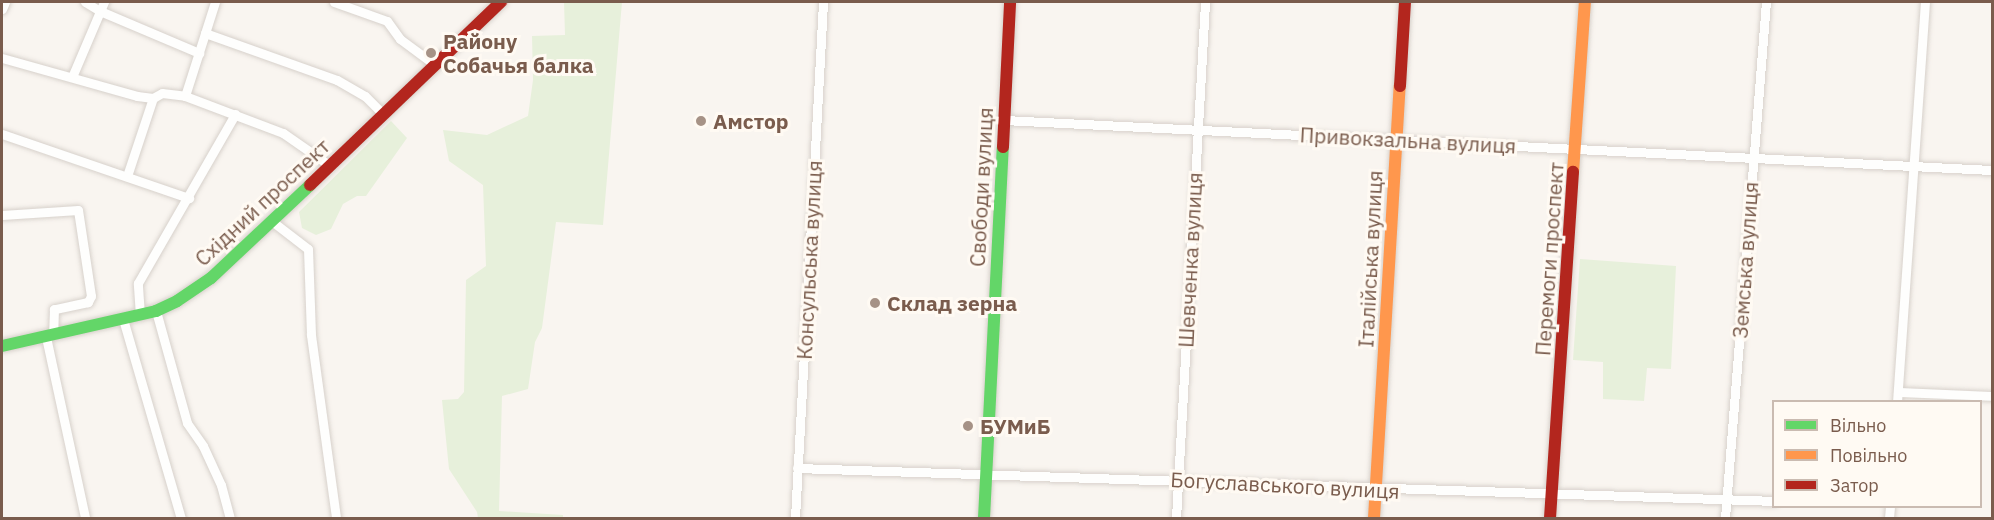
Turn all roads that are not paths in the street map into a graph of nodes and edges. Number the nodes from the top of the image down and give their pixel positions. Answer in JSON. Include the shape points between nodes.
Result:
{"nodes":[{"id":1,"x":5,"y":2,"type":"edge"},
{"id":2,"x":85,"y":2,"type":"edge"},
{"id":3,"x":104,"y":2,"type":"edge"},
{"id":4,"x":214,"y":2,"type":"edge"},
{"id":5,"x":334,"y":2,"type":"edge"},
{"id":6,"x":501,"y":2,"type":"edge"},
{"id":7,"x":823,"y":2,"type":"edge"},
{"id":8,"x":1010,"y":2,"type":"edge"},
{"id":9,"x":1205,"y":2,"type":"edge"},
{"id":10,"x":1405,"y":2,"type":"edge"},
{"id":11,"x":1586,"y":2,"type":"edge"},
{"id":12,"x":1766,"y":2,"type":"edge"},
{"id":13,"x":1925,"y":2,"type":"edge"},
{"id":14,"x":2,"y":9,"type":"edge"},
{"id":15,"x":100,"y":11,"type":"junction"},
{"id":16,"x":205,"y":33,"type":"junction"},
{"id":17,"x":199,"y":53,"type":"junction"},
{"id":18,"x":2,"y":58,"type":"edge"},
{"id":19,"x":435,"y":65,"type":"junction"},
{"id":20,"x":72,"y":77,"type":"junction"},
{"id":21,"x":185,"y":96,"type":"junction"},
{"id":22,"x":153,"y":98,"type":"junction"},
{"id":23,"x":235,"y":114,"type":"junction"},
{"id":24,"x":384,"y":115,"type":"junction"},
{"id":25,"x":1004,"y":120,"type":"junction"},
{"id":26,"x":1198,"y":129,"type":"junction"},
{"id":27,"x":2,"y":134,"type":"edge"},
{"id":28,"x":1396,"y":139,"type":"junction"},
{"id":29,"x":1576,"y":149,"type":"junction"},
{"id":30,"x":1753,"y":159,"type":"junction"},
{"id":31,"x":329,"y":165,"type":"junction"},
{"id":32,"x":1914,"y":167,"type":"junction"},
{"id":33,"x":1992,"y":170,"type":"edge"},
{"id":34,"x":127,"y":176,"type":"junction"},
{"id":35,"x":189,"y":198,"type":"junction"},
{"id":36,"x":2,"y":215,"type":"edge"},
{"id":37,"x":273,"y":222,"type":"junction"},
{"id":38,"x":156,"y":311,"type":"junction"},
{"id":39,"x":140,"y":315,"type":"junction"},
{"id":40,"x":123,"y":319,"type":"junction"},
{"id":41,"x":50,"y":336,"type":"junction"},
{"id":42,"x":2,"y":346,"type":"edge"},
{"id":43,"x":1992,"y":396,"type":"edge"},
{"id":44,"x":1897,"y":397,"type":"edge"},
{"id":45,"x":798,"y":468,"type":"junction"},
{"id":46,"x":986,"y":475,"type":"junction"},
{"id":47,"x":1178,"y":480,"type":"junction"},
{"id":48,"x":1376,"y":489,"type":"junction"},
{"id":49,"x":1552,"y":494,"type":"junction"},
{"id":50,"x":1726,"y":500,"type":"junction"},
{"id":51,"x":1772,"y":501,"type":"edge"},
{"id":52,"x":85,"y":519,"type":"edge"},
{"id":53,"x":181,"y":519,"type":"edge"},
{"id":54,"x":230,"y":519,"type":"edge"},
{"id":55,"x":336,"y":519,"type":"edge"},
{"id":56,"x":795,"y":519,"type":"edge"},
{"id":57,"x":984,"y":519,"type":"edge"},
{"id":58,"x":1176,"y":519,"type":"edge"},
{"id":59,"x":1374,"y":519,"type":"edge"},
{"id":60,"x":1550,"y":519,"type":"edge"},
{"id":61,"x":1725,"y":519,"type":"edge"}],
"edges":[{"from":1,"to":14,"type":"street"},
{"from":2,"to":15,"type":"street"},
{"from":3,"to":15,"type":"street"},
{"from":4,"to":16,"type":"street"},
{"from":5,"to":19,"type":"street","via":[[387,21],[400,39]]},
{"from":6,"to":19,"type":"main road","name":"Східний проспект"},
{"from":7,"to":45,"type":"street","name":"Консульська вулиця"},
{"from":8,"to":25,"type":"main road","name":"Свободи вулиця"},
{"from":9,"to":26,"type":"street","name":"Шевченка вулиця"},
{"from":10,"to":28,"type":"main road","name":"Італійська вулиця"},
{"from":11,"to":29,"type":"main road","name":"Перемоги проспект"},
{"from":12,"to":30,"type":"street","name":"Земська вулиця"},
{"from":13,"to":32,"type":"street"},
{"from":15,"to":17,"type":"street"},
{"from":15,"to":20,"type":"street"},
{"from":16,"to":17,"type":"street"},
{"from":16,"to":24,"type":"street","via":[[338,80],[365,96]]},
{"from":17,"to":21,"type":"street"},
{"from":18,"to":20,"type":"street"},
{"from":19,"to":24,"type":"main road","name":"Східний проспект"},
{"from":20,"to":22,"type":"street"},
{"from":21,"to":22,"type":"street","via":[[162,93]]},
{"from":21,"to":23,"type":"street"},
{"from":22,"to":34,"type":"street"},
{"from":23,"to":31,"type":"street","via":[[283,133]]},
{"from":23,"to":35,"type":"street"},
{"from":24,"to":31,"type":"main road","name":"Східний проспект"},
{"from":25,"to":26,"type":"street","name":"Привокзальна вулиця"},
{"from":25,"to":46,"type":"main road","name":"Свободи вулиця"},
{"from":26,"to":28,"type":"street","name":"Привокзальна вулиця"},
{"from":26,"to":47,"type":"street","name":"Шевченка вулиця"},
{"from":27,"to":34,"type":"street"},
{"from":28,"to":29,"type":"street","name":"Привокзальна вулиця"},
{"from":28,"to":48,"type":"main road","name":"Італійська вулиця"},
{"from":29,"to":30,"type":"street","name":"Привокзальна вулиця"},
{"from":29,"to":49,"type":"main road","name":"Перемоги проспект"},
{"from":30,"to":32,"type":"street","name":"Привокзальна вулиця"},
{"from":30,"to":50,"type":"street","name":"Земська вулиця"},
{"from":31,"to":37,"type":"main road","name":"Східний проспект"},
{"from":32,"to":33,"type":"street","name":"Привокзальна вулиця"},
{"from":32,"to":44,"type":"street"},
{"from":34,"to":35,"type":"street"},
{"from":35,"to":39,"type":"street","via":[[138,282]]},
{"from":36,"to":41,"type":"street","via":[[78,210],[91,296],[88,302],[54,309]]},
{"from":37,"to":38,"type":"main road","name":"Східний проспект","via":[[211,278]]},
{"from":37,"to":55,"type":"street","via":[[308,249],[311,335]]},
{"from":38,"to":39,"type":"main road","name":"Східний проспект"},
{"from":38,"to":54,"type":"street","via":[[186,423],[203,446],[221,485]]},
{"from":39,"to":40,"type":"main road","name":"Східний проспект"},
{"from":40,"to":41,"type":"main road","name":"Східний проспект"},
{"from":40,"to":53,"type":"street"},
{"from":41,"to":42,"type":"main road","name":"Східний проспект"},
{"from":41,"to":52,"type":"street"},
{"from":43,"to":44,"type":"street"},
{"from":45,"to":46,"type":"street","name":"Богуславського вулиця"},
{"from":45,"to":56,"type":"street","name":"Консульська вулиця"},
{"from":46,"to":47,"type":"street","name":"Богуславського вулиця"},
{"from":46,"to":57,"type":"main road","name":"Свободи вулиця"},
{"from":47,"to":48,"type":"street","name":"Богуславського вулиця"},
{"from":47,"to":58,"type":"street","name":"Шевченка вулиця"},
{"from":48,"to":49,"type":"street","name":"Богуславського вулиця"},
{"from":48,"to":59,"type":"main road","name":"Італійська вулиця"},
{"from":49,"to":50,"type":"street","name":"Богуславського вулиця"},
{"from":49,"to":60,"type":"main road","name":"Перемоги проспект"},
{"from":50,"to":51,"type":"street","name":"Богуславського вулиця"},
{"from":50,"to":61,"type":"street","name":"Земська вулиця"}]}
